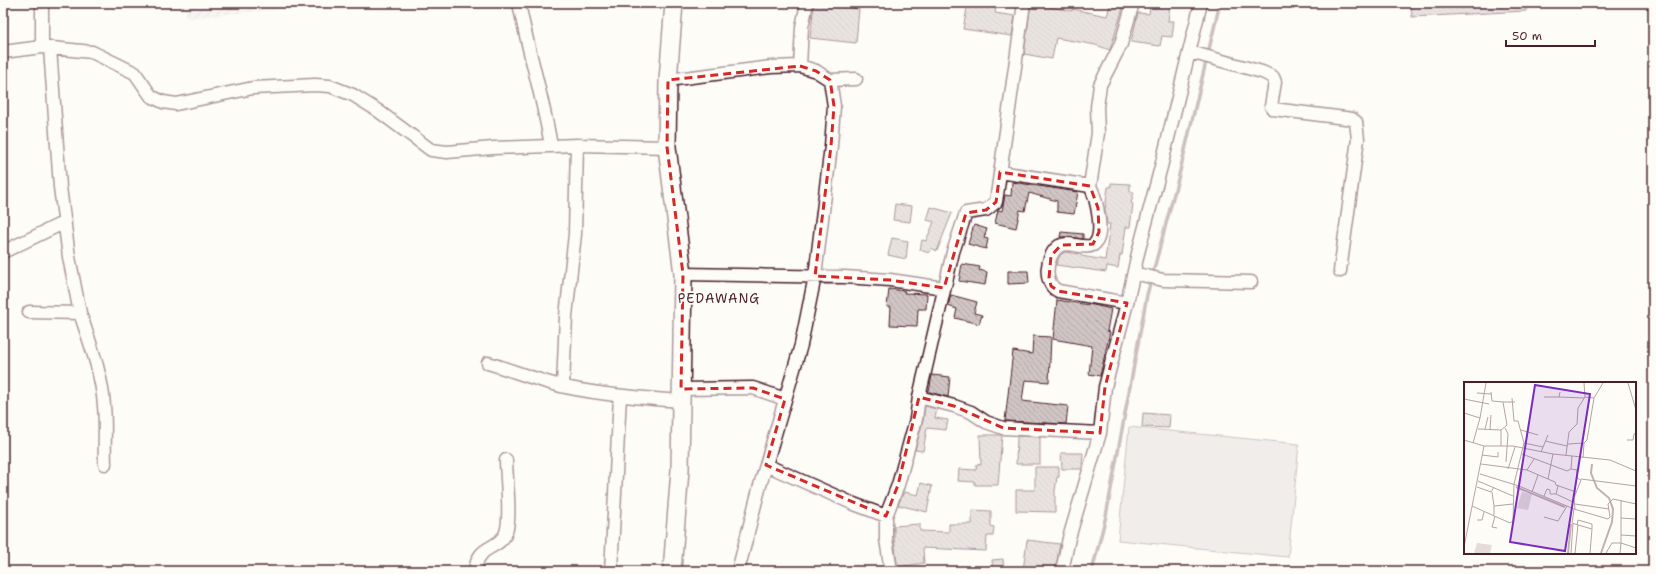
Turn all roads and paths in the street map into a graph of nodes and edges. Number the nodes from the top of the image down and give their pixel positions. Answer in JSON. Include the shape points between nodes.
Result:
{"nodes":[{"id":1,"x":42,"y":3,"type":"edge"},
{"id":2,"x":519,"y":3,"type":"edge"},
{"id":3,"x":674,"y":3,"type":"edge"},
{"id":4,"x":807,"y":3,"type":"edge"},
{"id":5,"x":1024,"y":3,"type":"edge"},
{"id":6,"x":1133,"y":3,"type":"edge"},
{"id":7,"x":1202,"y":3,"type":"edge"},
{"id":8,"x":46,"y":47,"type":"junction"},
{"id":9,"x":3,"y":52,"type":"edge"},
{"id":10,"x":1194,"y":54,"type":"junction"},
{"id":11,"x":800,"y":66,"type":"junction"},
{"id":12,"x":856,"y":79,"type":"dead end"},
{"id":13,"x":668,"y":80,"type":"junction"},
{"id":14,"x":830,"y":80,"type":"junction"},
{"id":15,"x":577,"y":145,"type":"junction"},
{"id":16,"x":551,"y":146,"type":"junction"},
{"id":17,"x":667,"y":147,"type":"junction"},
{"id":18,"x":1000,"y":172,"type":"junction"},
{"id":19,"x":1090,"y":186,"type":"junction"},
{"id":20,"x":64,"y":222,"type":"junction"},
{"id":21,"x":3,"y":252,"type":"edge"},
{"id":22,"x":1340,"y":271,"type":"dead end"},
{"id":23,"x":683,"y":274,"type":"junction"},
{"id":24,"x":1138,"y":274,"type":"junction"},
{"id":25,"x":815,"y":276,"type":"junction"},
{"id":26,"x":1251,"y":282,"type":"dead end"},
{"id":27,"x":944,"y":288,"type":"junction"},
{"id":28,"x":1127,"y":303,"type":"junction"},
{"id":29,"x":29,"y":312,"type":"dead end"},
{"id":30,"x":80,"y":313,"type":"junction"},
{"id":31,"x":488,"y":363,"type":"dead end"},
{"id":32,"x":563,"y":386,"type":"junction"},
{"id":33,"x":681,"y":395,"type":"junction"},
{"id":34,"x":620,"y":396,"type":"junction"},
{"id":35,"x":919,"y":397,"type":"junction"},
{"id":36,"x":786,"y":399,"type":"junction"},
{"id":37,"x":1100,"y":432,"type":"junction"},
{"id":38,"x":506,"y":460,"type":"dead end"},
{"id":39,"x":105,"y":464,"type":"dead end"},
{"id":40,"x":766,"y":465,"type":"junction"},
{"id":41,"x":886,"y":516,"type":"junction"},
{"id":42,"x":474,"y":571,"type":"edge"},
{"id":43,"x":611,"y":571,"type":"edge"},
{"id":44,"x":672,"y":571,"type":"edge"},
{"id":45,"x":738,"y":571,"type":"edge"},
{"id":46,"x":891,"y":571,"type":"edge"},
{"id":47,"x":1062,"y":571,"type":"edge"}],
"edges":[{"from":1,"to":8,"type":"street"},
{"from":2,"to":16,"type":"street"},
{"from":3,"to":13,"type":"street"},
{"from":4,"to":11,"type":"street","via":[[802,27]]},
{"from":5,"to":18,"type":"street"},
{"from":6,"to":19,"type":"street","via":[[1120,44],[1100,85],[1097,107],[1098,133]]},
{"from":7,"to":10,"type":"street"},
{"from":8,"to":9,"type":"street"},
{"from":8,"to":16,"type":"street","via":[[92,52],[110,60],[135,73],[150,96],[163,102],[176,104],[253,88],[330,86],[354,95],[431,150],[446,152]]},
{"from":8,"to":20,"type":"street"},
{"from":10,"to":22,"type":"street","via":[[1273,77],[1273,109],[1352,119],[1356,122],[1358,139]]},
{"from":10,"to":24,"type":"street","via":[[1138,253]]},
{"from":11,"to":13,"type":"street","via":[[771,67]]},
{"from":11,"to":14,"type":"street","via":[[816,71]]},
{"from":12,"to":14,"type":"street"},
{"from":13,"to":17,"type":"street"},
{"from":14,"to":25,"type":"street","via":[[834,106],[831,146]]},
{"from":15,"to":16,"type":"street"},
{"from":15,"to":17,"type":"street"},
{"from":15,"to":32,"type":"street","via":[[575,234],[566,316]]},
{"from":17,"to":23,"type":"street"},
{"from":18,"to":19,"type":"street"},
{"from":18,"to":27,"type":"street","via":[[996,202],[986,210],[966,213]]},
{"from":19,"to":28,"type":"street","via":[[1098,208],[1099,232],[1095,242],[1090,245],[1066,244],[1056,249],[1048,266],[1051,286],[1058,291]]},
{"from":20,"to":21,"type":"street"},
{"from":20,"to":30,"type":"street"},
{"from":23,"to":25,"type":"street"},
{"from":23,"to":33,"type":"street"},
{"from":24,"to":26,"type":"street","via":[[1158,280]]},
{"from":24,"to":28,"type":"street"},
{"from":25,"to":27,"type":"street","via":[[890,280]]},
{"from":25,"to":36,"type":"street","via":[[801,345]]},
{"from":27,"to":35,"type":"street"},
{"from":28,"to":37,"type":"street","via":[[1105,388]]},
{"from":29,"to":30,"type":"street"},
{"from":30,"to":39,"type":"street","via":[[102,386]]},
{"from":31,"to":32,"type":"street"},
{"from":32,"to":34,"type":"street"},
{"from":33,"to":34,"type":"street"},
{"from":33,"to":36,"type":"street","via":[[753,388]]},
{"from":33,"to":44,"type":"street","via":[[680,470]]},
{"from":34,"to":43,"type":"street"},
{"from":35,"to":37,"type":"street","via":[[971,412],[986,422],[1003,428]]},
{"from":35,"to":41,"type":"street","via":[[916,419],[900,477]]},
{"from":36,"to":40,"type":"street"},
{"from":37,"to":47,"type":"street"},
{"from":38,"to":42,"type":"street","via":[[508,526],[501,540],[479,556]]},
{"from":40,"to":41,"type":"street"},
{"from":40,"to":45,"type":"street"},
{"from":41,"to":46,"type":"street","via":[[886,539]]}]}
